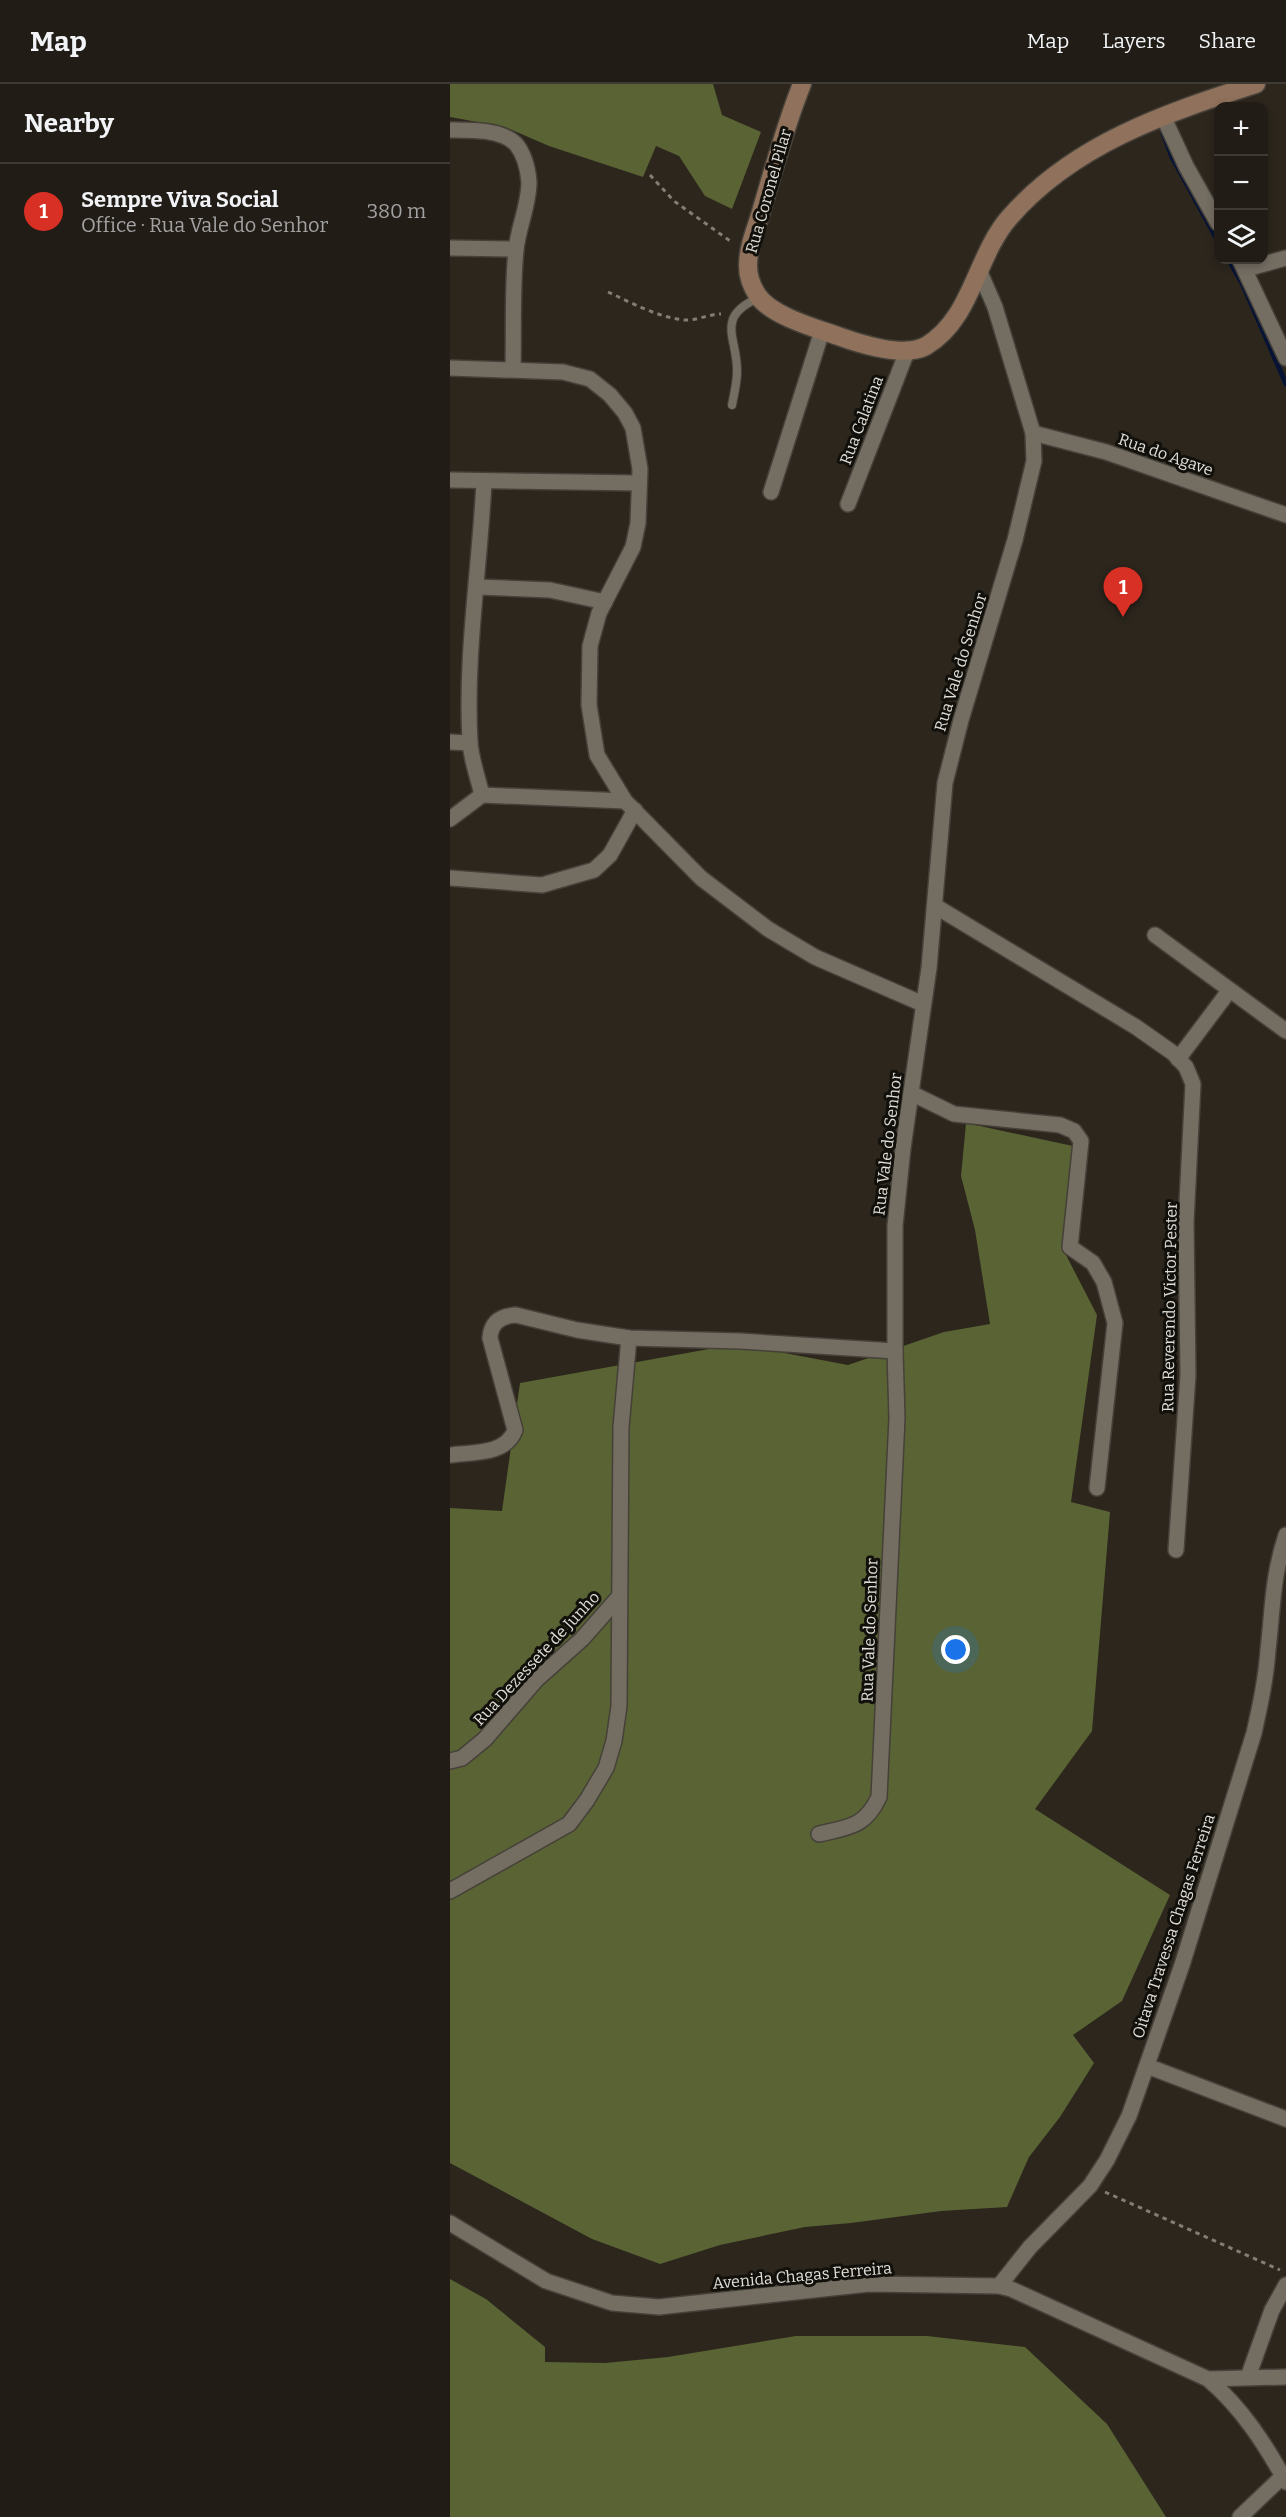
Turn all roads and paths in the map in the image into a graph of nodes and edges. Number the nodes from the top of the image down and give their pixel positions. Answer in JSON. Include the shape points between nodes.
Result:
{"nodes":[{"id":1,"x":802,"y":84,"type":"edge"},
{"id":2,"x":1256,"y":84,"type":"edge"},
{"id":3,"x":1163,"y":116,"type":"junction"},
{"id":4,"x":450,"y":130,"type":"edge"},
{"id":5,"x":650,"y":175,"type":"dead end"},
{"id":6,"x":1214,"y":216,"type":"edge"},
{"id":7,"x":450,"y":248,"type":"edge"},
{"id":8,"x":516,"y":249,"type":"junction"},
{"id":9,"x":749,"y":255,"type":"junction"},
{"id":10,"x":1286,"y":258,"type":"edge"},
{"id":11,"x":1268,"y":261,"type":"edge"},
{"id":12,"x":1243,"y":264,"type":"edge"},
{"id":13,"x":979,"y":270,"type":"junction"},
{"id":14,"x":608,"y":292,"type":"dead end"},
{"id":15,"x":759,"y":298,"type":"junction"},
{"id":16,"x":735,"y":315,"type":"junction"},
{"id":17,"x":822,"y":331,"type":"junction"},
{"id":18,"x":915,"y":348,"type":"junction"},
{"id":19,"x":1286,"y":358,"type":"edge"},
{"id":20,"x":450,"y":368,"type":"edge"},
{"id":21,"x":513,"y":369,"type":"junction"},
{"id":22,"x":732,"y":405,"type":"dead end"},
{"id":23,"x":1033,"y":433,"type":"junction"},
{"id":24,"x":450,"y":480,"type":"edge"},
{"id":25,"x":484,"y":481,"type":"junction"},
{"id":26,"x":639,"y":483,"type":"junction"},
{"id":27,"x":771,"y":492,"type":"dead end"},
{"id":28,"x":848,"y":504,"type":"dead end"},
{"id":29,"x":1286,"y":514,"type":"edge"},
{"id":30,"x":478,"y":587,"type":"junction"},
{"id":31,"x":605,"y":602,"type":"junction"},
{"id":32,"x":450,"y":742,"type":"edge"},
{"id":33,"x":470,"y":743,"type":"junction"},
{"id":34,"x":482,"y":795,"type":"junction"},
{"id":35,"x":630,"y":806,"type":"junction"},
{"id":36,"x":450,"y":819,"type":"edge"},
{"id":37,"x":450,"y":878,"type":"edge"},
{"id":38,"x":935,"y":906,"type":"junction"},
{"id":39,"x":1155,"y":935,"type":"dead end"},
{"id":40,"x":1229,"y":991,"type":"junction"},
{"id":41,"x":923,"y":1004,"type":"junction"},
{"id":42,"x":1286,"y":1031,"type":"edge"},
{"id":43,"x":1182,"y":1063,"type":"junction"},
{"id":44,"x":911,"y":1093,"type":"junction"},
{"id":45,"x":628,"y":1338,"type":"junction"},
{"id":46,"x":895,"y":1352,"type":"junction"},
{"id":47,"x":450,"y":1455,"type":"edge"},
{"id":48,"x":1097,"y":1488,"type":"dead end"},
{"id":49,"x":1286,"y":1535,"type":"edge"},
{"id":50,"x":1176,"y":1550,"type":"dead end"},
{"id":51,"x":618,"y":1598,"type":"junction"},
{"id":52,"x":450,"y":1761,"type":"edge"},
{"id":53,"x":819,"y":1834,"type":"dead end"},
{"id":54,"x":450,"y":1891,"type":"edge"},
{"id":55,"x":1147,"y":2066,"type":"junction"},
{"id":56,"x":1286,"y":2120,"type":"edge"},
{"id":57,"x":1090,"y":2186,"type":"junction"},
{"id":58,"x":450,"y":2223,"type":"edge"},
{"id":59,"x":1286,"y":2272,"type":"edge"},
{"id":60,"x":1286,"y":2285,"type":"edge"},
{"id":61,"x":999,"y":2286,"type":"junction"},
{"id":62,"x":1248,"y":2377,"type":"junction"},
{"id":63,"x":1286,"y":2377,"type":"edge"},
{"id":64,"x":1208,"y":2379,"type":"junction"},
{"id":65,"x":1284,"y":2479,"type":"edge"},
{"id":66,"x":1240,"y":2517,"type":"edge"}],
"edges":[{"from":1,"to":9,"type":"street","name":"Rua Coronel Pilar"},
{"from":2,"to":3,"type":"street"},
{"from":3,"to":6,"type":"street"},
{"from":3,"to":13,"type":"street","via":[[1085,152],[1059,171],[1008,218]]},
{"from":4,"to":8,"type":"street","via":[[506,137],[523,156],[529,186]]},
{"from":5,"to":9,"type":"path","via":[[674,201]]},
{"from":7,"to":8,"type":"street"},
{"from":8,"to":21,"type":"street"},
{"from":9,"to":15,"type":"street","name":"Rua Coronel Pilar","via":[[751,284]]},
{"from":10,"to":11,"type":"street"},
{"from":12,"to":19,"type":"street"},
{"from":13,"to":18,"type":"street","via":[[950,324],[934,340]]},
{"from":13,"to":23,"type":"street","name":"Rua Vale do Senhor","via":[[995,307]]},
{"from":14,"to":16,"type":"path","via":[[651,312],[686,321],[710,314]]},
{"from":15,"to":16,"type":"lane","via":[[741,306]]},
{"from":15,"to":17,"type":"street","via":[[775,310]]},
{"from":16,"to":22,"type":"lane","via":[[731,342],[737,370]]},
{"from":17,"to":18,"type":"street","via":[[880,348]]},
{"from":17,"to":27,"type":"street"},
{"from":18,"to":28,"type":"street","name":"Rua Calatina"},
{"from":20,"to":21,"type":"street"},
{"from":21,"to":26,"type":"street","via":[[563,372],[590,379],[610,394],[633,428]]},
{"from":23,"to":29,"type":"street","name":"Rua do Agave","via":[[1076,443]]},
{"from":23,"to":38,"type":"street","name":"Rua Vale do Senhor","via":[[1033,474],[945,783]]},
{"from":24,"to":25,"type":"street"},
{"from":25,"to":26,"type":"street"},
{"from":25,"to":30,"type":"street"},
{"from":26,"to":31,"type":"street","via":[[633,547]]},
{"from":30,"to":31,"type":"street","via":[[550,590]]},
{"from":30,"to":33,"type":"street","via":[[472,626]]},
{"from":31,"to":35,"type":"street","via":[[590,646],[591,728],[597,755]]},
{"from":32,"to":33,"type":"street"},
{"from":33,"to":34,"type":"street"},
{"from":34,"to":35,"type":"street"},
{"from":34,"to":36,"type":"street"},
{"from":35,"to":37,"type":"street","via":[[610,855],[594,870],[542,885]]},
{"from":35,"to":41,"type":"street","via":[[701,878],[768,929],[816,957]]},
{"from":38,"to":41,"type":"street","name":"Rua Vale do Senhor"},
{"from":38,"to":43,"type":"street","via":[[1136,1027]]},
{"from":39,"to":40,"type":"street"},
{"from":40,"to":42,"type":"street"},
{"from":40,"to":43,"type":"street"},
{"from":41,"to":44,"type":"street","name":"Rua Vale do Senhor"},
{"from":43,"to":50,"type":"street","name":"Rua Reverendo Victor Pester","via":[[1193,1084],[1186,1222],[1188,1375]]},
{"from":44,"to":46,"type":"street","name":"Rua Vale do Senhor","via":[[895,1226]]},
{"from":44,"to":48,"type":"street","via":[[954,1114],[1060,1125],[1074,1131],[1081,1142],[1070,1248],[1093,1263],[1104,1282],[1115,1323]]},
{"from":45,"to":46,"type":"street"},
{"from":45,"to":47,"type":"street","via":[[516,1316],[498,1320],[490,1338],[515,1430],[512,1438],[498,1448]]},
{"from":45,"to":51,"type":"street","via":[[621,1427]]},
{"from":46,"to":53,"type":"street","name":"Rua Vale do Senhor","via":[[897,1418],[879,1797],[872,1812],[858,1824]]},
{"from":49,"to":55,"type":"street","name":"Oitava Travessa Chagas Ferreira","via":[[1274,1579],[1268,1650],[1254,1733]]},
{"from":51,"to":52,"type":"street","name":"Rua Dezessete de Junho","via":[[582,1639],[536,1680],[485,1739],[462,1758]]},
{"from":51,"to":54,"type":"street","via":[[619,1706],[606,1768],[569,1824]]},
{"from":55,"to":56,"type":"street"},
{"from":55,"to":57,"type":"street","name":"Oitava Travessa Chagas Ferreira","via":[[1129,2116]]},
{"from":57,"to":59,"type":"path"},
{"from":57,"to":61,"type":"street","name":"Oitava Travessa Chagas Ferreira","via":[[1030,2247]]},
{"from":58,"to":61,"type":"street","name":"Avenida Chagas Ferreira","via":[[546,2282],[612,2303],[659,2307],[869,2284]]},
{"from":60,"to":62,"type":"street","via":[[1272,2310]]},
{"from":61,"to":64,"type":"street","name":"Avenida Chagas Ferreira"},
{"from":62,"to":63,"type":"street"},
{"from":62,"to":64,"type":"street"},
{"from":64,"to":65,"type":"street","name":"Avenida Chagas Ferreira","via":[[1230,2397],[1262,2440]]},
{"from":65,"to":66,"type":"street"}]}
